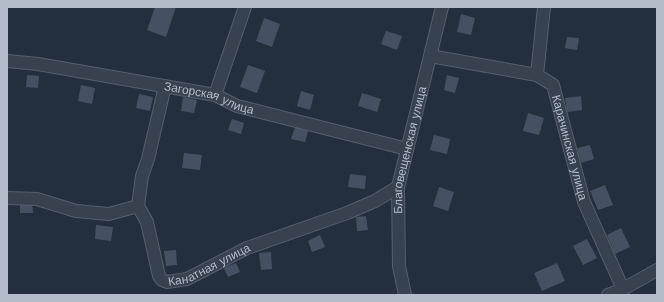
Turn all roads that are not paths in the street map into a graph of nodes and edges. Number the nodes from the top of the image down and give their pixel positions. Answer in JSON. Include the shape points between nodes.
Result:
{"nodes":[{"id":1,"x":245,"y":7,"type":"edge"},
{"id":2,"x":442,"y":7,"type":"edge"},
{"id":3,"x":544,"y":7,"type":"edge"},
{"id":4,"x":430,"y":56,"type":"junction"},
{"id":5,"x":7,"y":61,"type":"edge"},
{"id":6,"x":537,"y":75,"type":"junction"},
{"id":7,"x":165,"y":86,"type":"junction"},
{"id":8,"x":215,"y":95,"type":"junction"},
{"id":9,"x":407,"y":149,"type":"junction"},
{"id":10,"x":398,"y":187,"type":"junction"},
{"id":11,"x":7,"y":198,"type":"edge"},
{"id":12,"x":138,"y":206,"type":"junction"},
{"id":13,"x":657,"y":270,"type":"edge"},
{"id":14,"x":623,"y":289,"type":"junction"},
{"id":15,"x":405,"y":295,"type":"edge"},
{"id":16,"x":608,"y":295,"type":"edge"}],
"edges":[{"from":1,"to":8,"type":"street"},
{"from":2,"to":4,"type":"street","name":"Благовещенская улица"},
{"from":3,"to":6,"type":"street"},
{"from":4,"to":6,"type":"street"},
{"from":4,"to":9,"type":"street","name":"Благовещенская улица"},
{"from":5,"to":7,"type":"street","name":"Загорская улица"},
{"from":6,"to":14,"type":"street","name":"Карачинская улица","via":[[554,85],[584,202]]},
{"from":7,"to":8,"type":"street","name":"Загорская улица"},
{"from":7,"to":12,"type":"street","via":[[142,176]]},
{"from":8,"to":9,"type":"street","name":"Загорская улица","via":[[237,106]]},
{"from":9,"to":10,"type":"street","name":"Благовещенская улица"},
{"from":10,"to":12,"type":"street","name":"Канатная улица","via":[[375,201],[347,213],[247,248],[187,279],[167,282],[159,276],[147,222]]},
{"from":10,"to":15,"type":"street","name":"Благовещенская улица","via":[[399,266]]},
{"from":11,"to":12,"type":"street","via":[[37,199],[76,211],[109,214]]},
{"from":13,"to":14,"type":"street"},
{"from":14,"to":16,"type":"street"}]}
